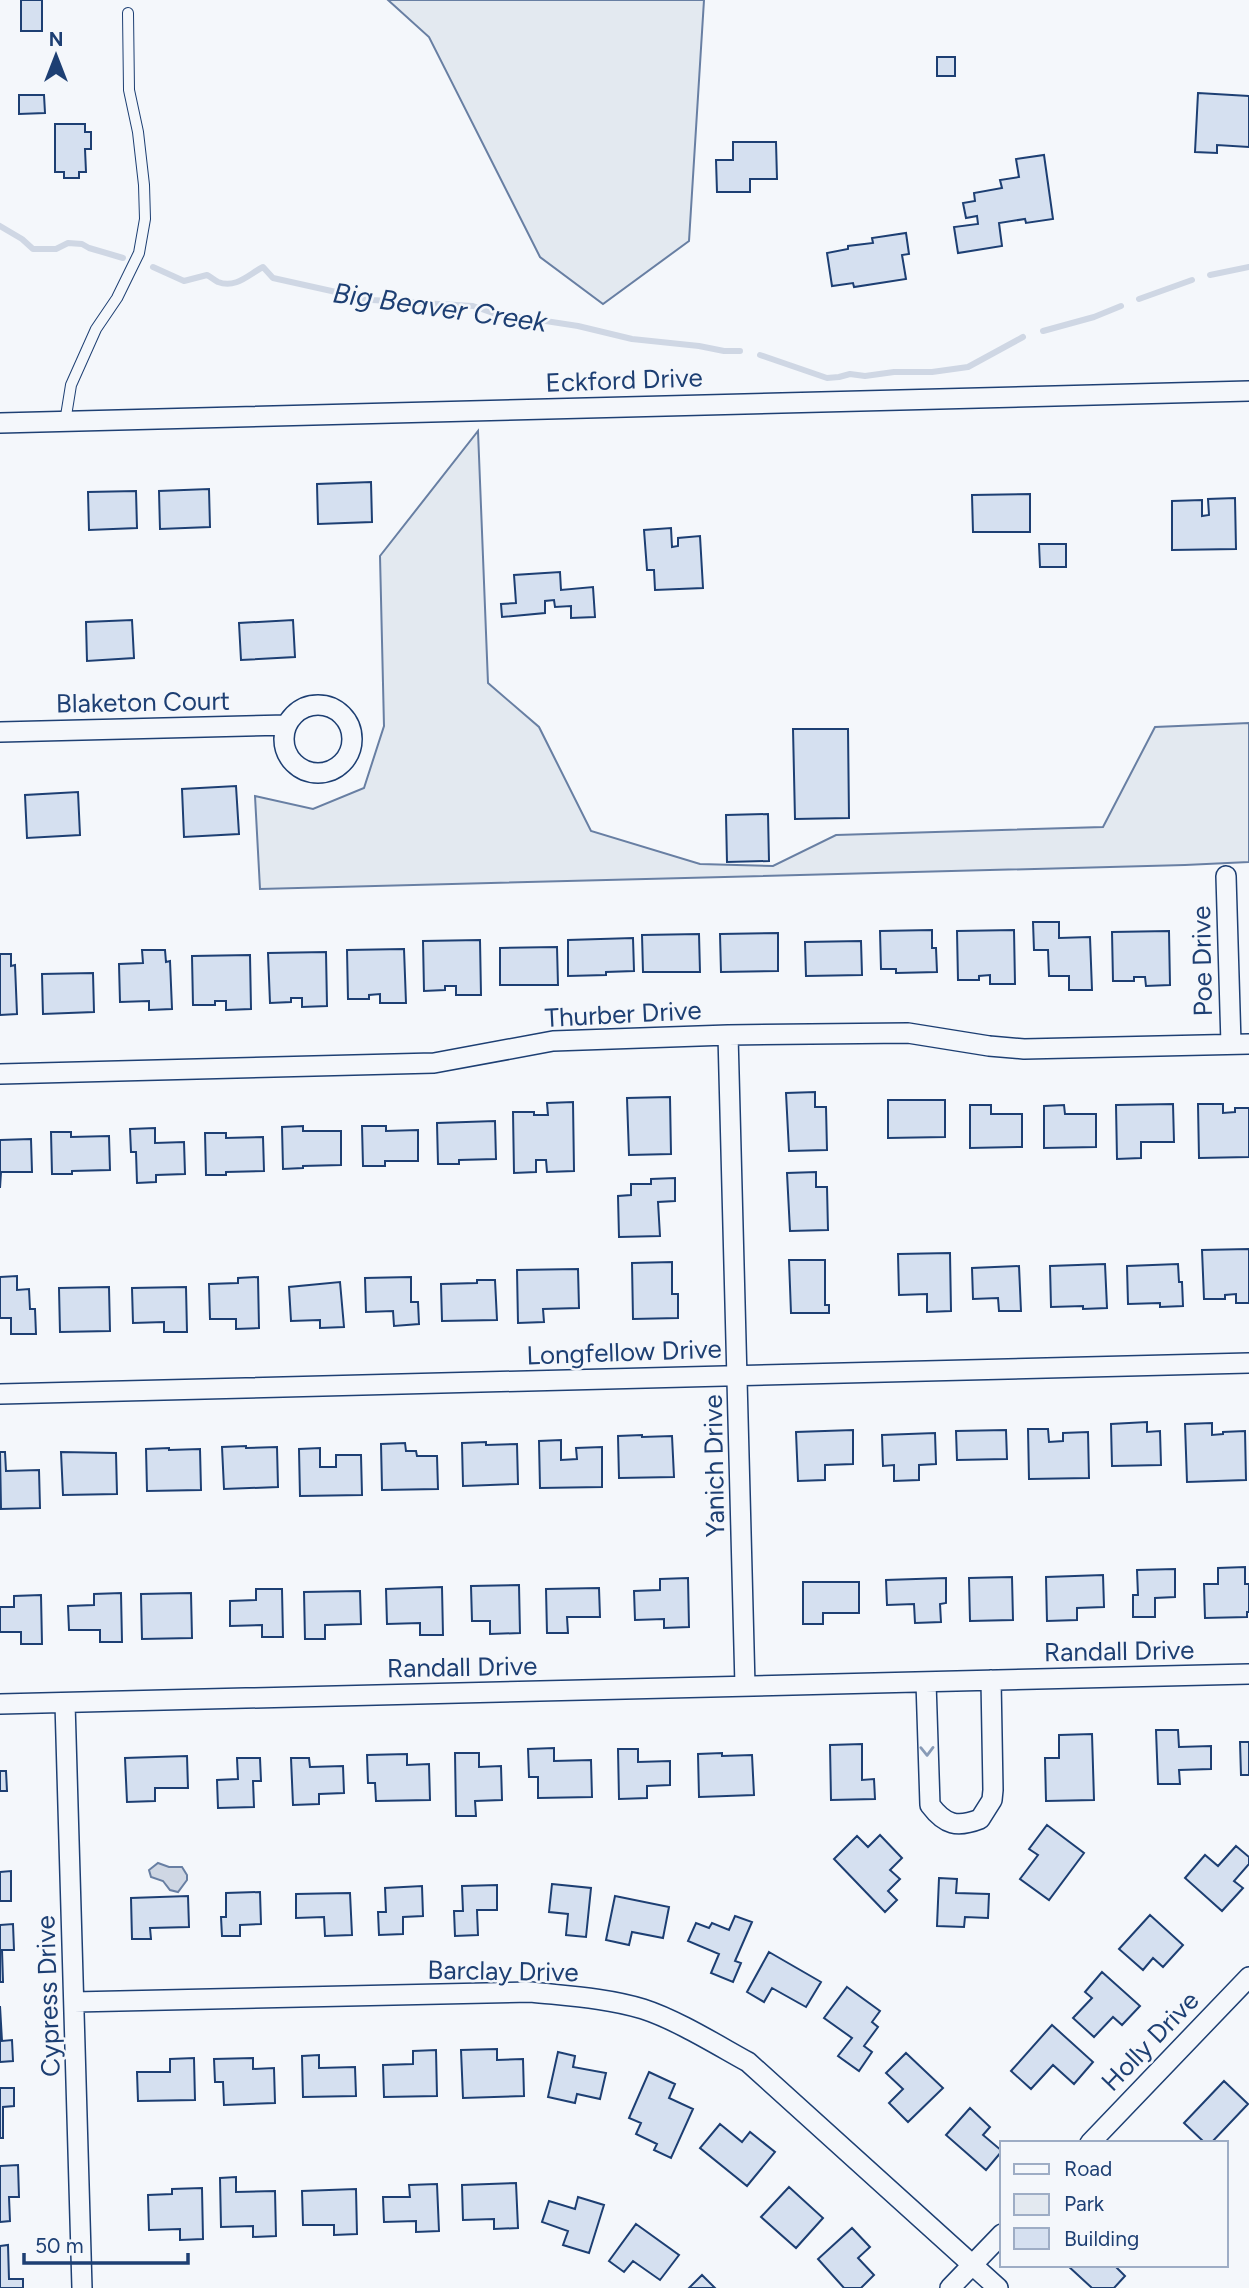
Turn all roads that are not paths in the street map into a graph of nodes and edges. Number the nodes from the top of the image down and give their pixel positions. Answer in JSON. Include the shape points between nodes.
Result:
{"nodes":[{"id":1,"x":128,"y":13,"type":"dead end"},
{"id":2,"x":1249,"y":391,"type":"edge"},
{"id":3,"x":65,"y":422,"type":"junction"},
{"id":4,"x":0,"y":423,"type":"edge"},
{"id":5,"x":287,"y":725,"type":"dead end"},
{"id":6,"x":0,"y":732,"type":"edge"},
{"id":7,"x":1226,"y":876,"type":"dead end"},
{"id":8,"x":729,"y":1035,"type":"junction"},
{"id":9,"x":1240,"y":1044,"type":"edge"},
{"id":10,"x":0,"y":1074,"type":"edge"},
{"id":11,"x":1249,"y":1363,"type":"edge"},
{"id":12,"x":738,"y":1375,"type":"junction"},
{"id":13,"x":0,"y":1394,"type":"edge"},
{"id":14,"x":1249,"y":1674,"type":"edge"},
{"id":15,"x":991,"y":1680,"type":"junction"},
{"id":16,"x":926,"y":1682,"type":"junction"},
{"id":17,"x":745,"y":1686,"type":"junction"},
{"id":18,"x":65,"y":1703,"type":"junction"},
{"id":19,"x":0,"y":1704,"type":"edge"},
{"id":20,"x":1249,"y":1977,"type":"edge"},
{"id":21,"x":74,"y":2002,"type":"junction"},
{"id":22,"x":1092,"y":2141,"type":"edge"},
{"id":23,"x":1000,"y":2236,"type":"edge"},
{"id":24,"x":973,"y":2264,"type":"junction"},
{"id":25,"x":82,"y":2288,"type":"edge"},
{"id":26,"x":950,"y":2288,"type":"edge"},
{"id":27,"x":998,"y":2288,"type":"edge"}],
"edges":[{"from":1,"to":3,"type":"lane","via":[[129,90],[138,132],[145,219],[139,253],[71,385]]},
{"from":2,"to":3,"type":"street","name":"Eckford Drive"},
{"from":3,"to":4,"type":"street","name":"Eckford Drive"},
{"from":5,"to":6,"type":"street","name":"Blaketon Court"},
{"from":7,"to":9,"type":"street","name":"Poe Drive"},
{"from":8,"to":9,"type":"street","name":"Thurber Drive","via":[[908,1033],[1024,1049]]},
{"from":8,"to":10,"type":"street","name":"Thurber Drive","via":[[553,1041],[434,1063]]},
{"from":8,"to":12,"type":"street","name":"Yanich Drive"},
{"from":11,"to":12,"type":"street","name":"Longfellow Drive"},
{"from":12,"to":13,"type":"street","name":"Longfellow Drive"},
{"from":12,"to":17,"type":"street","name":"Yanich Drive"},
{"from":14,"to":15,"type":"street","name":"Randall Drive"},
{"from":15,"to":16,"type":"street","name":"Randall Drive"},
{"from":16,"to":15,"type":"street","one_way":true,"via":[[930,1805],[947,1822],[958,1824],[980,1819],[992,1800]]},
{"from":16,"to":17,"type":"street","name":"Randall Drive"},
{"from":17,"to":18,"type":"street","name":"Randall Drive"},
{"from":18,"to":19,"type":"street","name":"Randall Drive"},
{"from":18,"to":21,"type":"street","name":"Cypress Drive"},
{"from":20,"to":22,"type":"street","name":"Holly Drive"},
{"from":21,"to":24,"type":"street","name":"Barclay Drive","via":[[531,1993],[643,2009],[748,2062]]},
{"from":21,"to":25,"type":"street","name":"Cypress Drive"},
{"from":23,"to":24,"type":"street"},
{"from":24,"to":26,"type":"street"},
{"from":24,"to":27,"type":"street","name":"Barclay Drive"}]}
